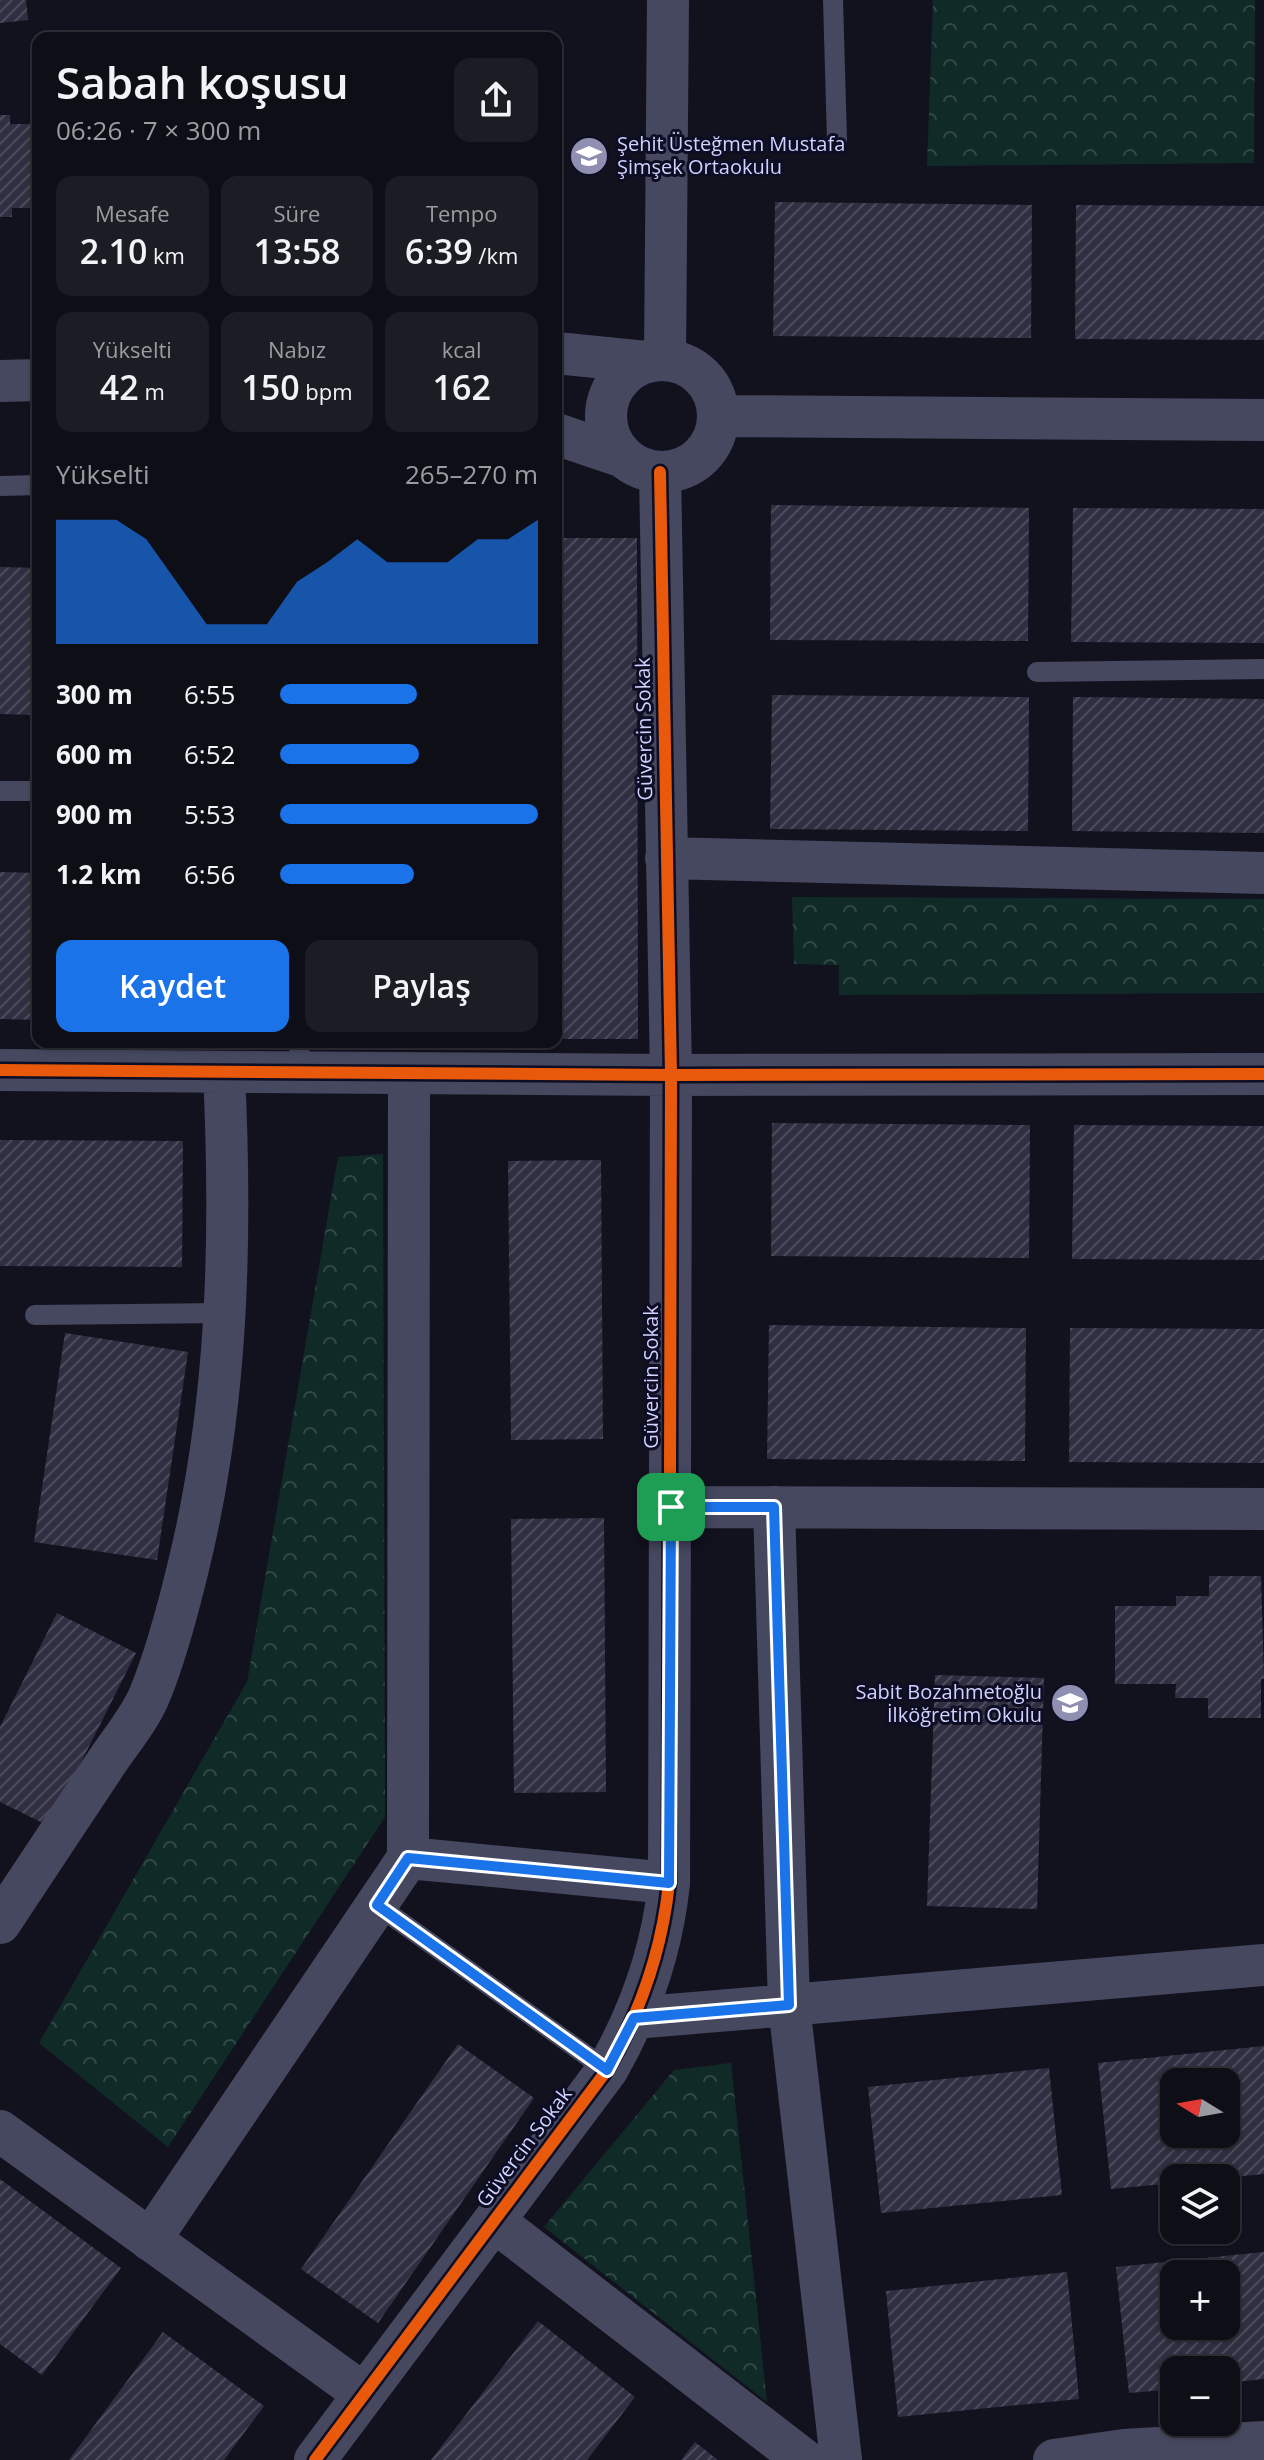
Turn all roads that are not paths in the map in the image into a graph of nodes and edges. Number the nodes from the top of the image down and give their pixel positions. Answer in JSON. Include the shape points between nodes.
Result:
{"nodes":[{"id":1,"x":668,"y":0,"type":"edge"},
{"id":2,"x":833,"y":0,"type":"edge"},
{"id":3,"x":837,"y":140,"type":"dead end"},
{"id":4,"x":562,"y":353,"type":"edge"},
{"id":5,"x":656,"y":361,"type":"junction"},
{"id":6,"x":32,"y":380,"type":"edge"},
{"id":7,"x":0,"y":381,"type":"edge"},
{"id":8,"x":718,"y":416,"type":"junction"},
{"id":9,"x":1264,"y":420,"type":"edge"},
{"id":10,"x":562,"y":436,"type":"edge"},
{"id":11,"x":642,"y":464,"type":"junction"},
{"id":12,"x":32,"y":485,"type":"edge"},
{"id":13,"x":0,"y":486,"type":"edge"},
{"id":14,"x":1264,"y":669,"type":"edge"},
{"id":15,"x":1037,"y":672,"type":"dead end"},
{"id":16,"x":0,"y":791,"type":"edge"},
{"id":17,"x":32,"y":791,"type":"edge"},
{"id":18,"x":666,"y":858,"type":"junction"},
{"id":19,"x":1264,"y":873,"type":"edge"},
{"id":20,"x":300,"y":1057,"type":"edge"},
{"id":21,"x":0,"y":1070,"type":"edge"},
{"id":22,"x":224,"y":1072,"type":"junction"},
{"id":23,"x":409,"y":1073,"type":"junction"},
{"id":24,"x":1264,"y":1074,"type":"edge"},
{"id":25,"x":671,"y":1075,"type":"junction"},
{"id":26,"x":226,"y":1313,"type":"junction"},
{"id":27,"x":35,"y":1315,"type":"dead end"},
{"id":28,"x":671,"y":1507,"type":"junction"},
{"id":29,"x":774,"y":1507,"type":"junction"},
{"id":30,"x":1264,"y":1509,"type":"edge"},
{"id":31,"x":408,"y":1858,"type":"junction"},
{"id":32,"x":669,"y":1883,"type":"junction"},
{"id":33,"x":377,"y":1905,"type":"junction"},
{"id":34,"x":0,"y":1923,"type":"edge"},
{"id":35,"x":1264,"y":1965,"type":"edge"},
{"id":36,"x":789,"y":2005,"type":"junction"},
{"id":37,"x":634,"y":2018,"type":"junction"},
{"id":38,"x":607,"y":2070,"type":"junction"},
{"id":39,"x":0,"y":2131,"type":"edge"},
{"id":40,"x":494,"y":2221,"type":"junction"},
{"id":41,"x":150,"y":2240,"type":"junction"},
{"id":42,"x":364,"y":2394,"type":"junction"},
{"id":43,"x":1264,"y":2442,"type":"edge"},
{"id":44,"x":315,"y":2460,"type":"edge"},
{"id":45,"x":804,"y":2460,"type":"edge"},
{"id":46,"x":841,"y":2460,"type":"edge"},
{"id":47,"x":1054,"y":2460,"type":"edge"}],
"edges":[{"from":1,"to":5,"type":"street"},
{"from":2,"to":3,"type":"lane"},
{"from":4,"to":5,"type":"street"},
{"from":5,"to":8,"type":"street","via":[[684,364],[700,375],[712,390]]},
{"from":5,"to":11,"type":"street","via":[[629,371],[607,404],[612,442]]},
{"from":6,"to":7,"type":"street"},
{"from":8,"to":9,"type":"street"},
{"from":8,"to":11,"type":"street","via":[[709,446],[696,461],[679,469]]},
{"from":10,"to":11,"type":"street"},
{"from":11,"to":18,"type":"street","name":"Güvercin Sokak"},
{"from":12,"to":13,"type":"lane"},
{"from":14,"to":15,"type":"lane"},
{"from":16,"to":17,"type":"lane"},
{"from":18,"to":19,"type":"street"},
{"from":18,"to":25,"type":"street","name":"Güvercin Sokak"},
{"from":20,"to":22,"type":"street"},
{"from":20,"to":23,"type":"street"},
{"from":21,"to":22,"type":"street"},
{"from":22,"to":26,"type":"street"},
{"from":23,"to":25,"type":"street"},
{"from":23,"to":31,"type":"street"},
{"from":24,"to":25,"type":"street"},
{"from":25,"to":28,"type":"street","name":"Güvercin Sokak"},
{"from":26,"to":27,"type":"lane"},
{"from":26,"to":34,"type":"street","via":[[212,1453],[198,1528],[149,1697]]},
{"from":28,"to":29,"type":"street"},
{"from":28,"to":32,"type":"street","name":"Güvercin Sokak"},
{"from":29,"to":30,"type":"street"},
{"from":29,"to":36,"type":"street"},
{"from":31,"to":32,"type":"street"},
{"from":31,"to":33,"type":"street"},
{"from":32,"to":37,"type":"street","name":"Güvercin Sokak","via":[[655,1962]]},
{"from":33,"to":38,"type":"lane"},
{"from":33,"to":41,"type":"street"},
{"from":35,"to":36,"type":"street"},
{"from":36,"to":37,"type":"street"},
{"from":36,"to":46,"type":"street"},
{"from":37,"to":38,"type":"street","name":"Güvercin Sokak"},
{"from":38,"to":40,"type":"street","name":"Güvercin Sokak"},
{"from":39,"to":41,"type":"street"},
{"from":40,"to":42,"type":"street","name":"Güvercin Sokak"},
{"from":40,"to":45,"type":"street"},
{"from":41,"to":42,"type":"street"},
{"from":42,"to":44,"type":"street","name":"Güvercin Sokak"},
{"from":43,"to":47,"type":"street"}]}
